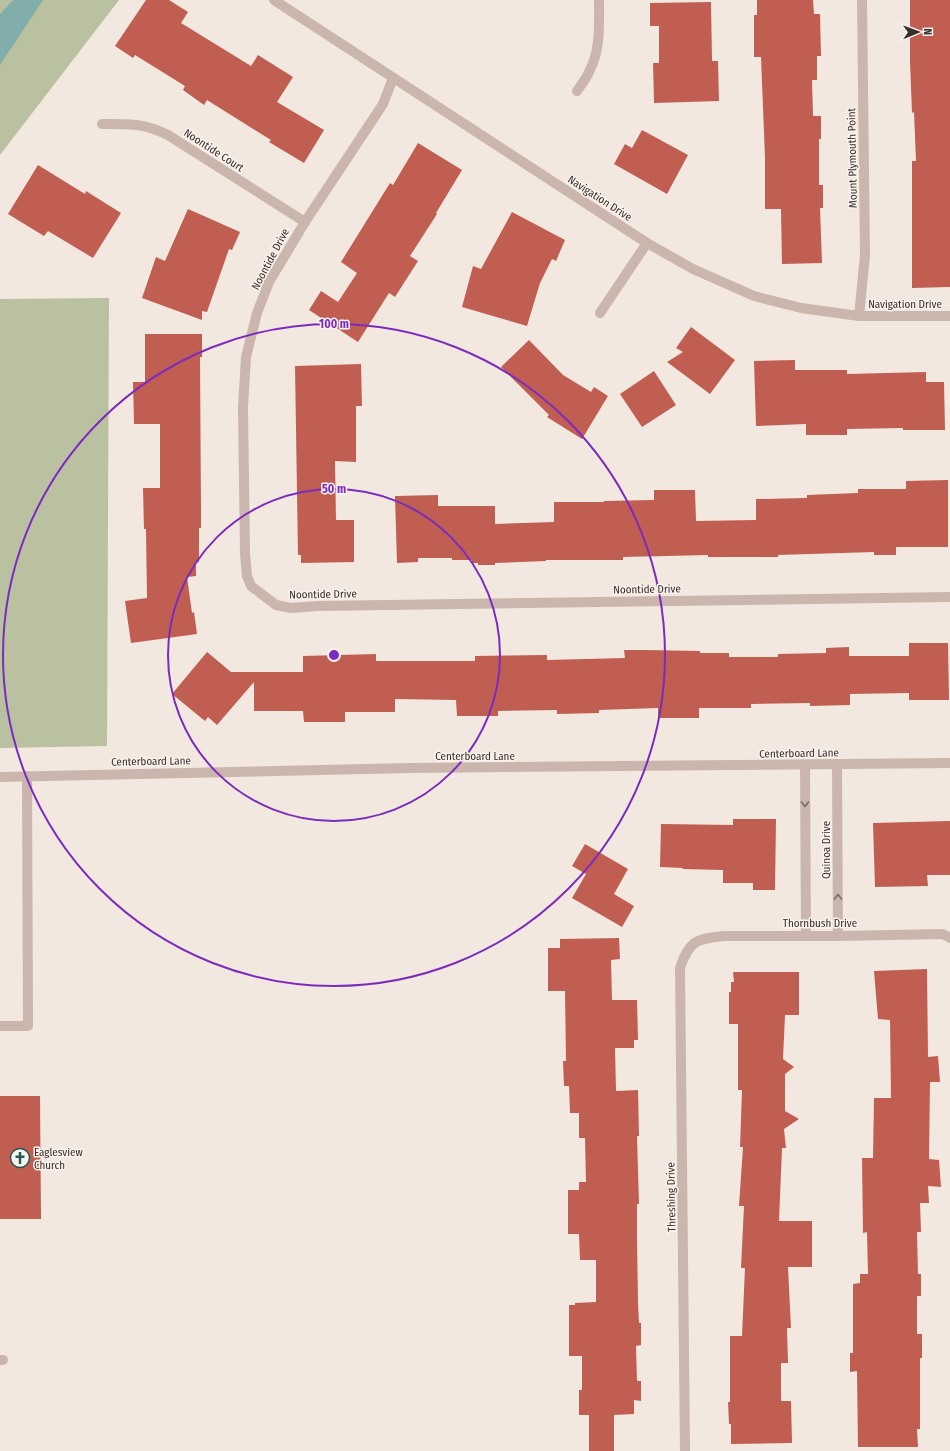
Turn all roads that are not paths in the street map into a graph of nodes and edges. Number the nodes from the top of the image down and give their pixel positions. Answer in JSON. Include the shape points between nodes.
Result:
{"nodes":[{"id":1,"x":274,"y":0,"type":"edge"},
{"id":2,"x":599,"y":0,"type":"edge"},
{"id":3,"x":862,"y":0,"type":"edge"},
{"id":4,"x":393,"y":78,"type":"junction"},
{"id":5,"x":578,"y":91,"type":"dead end"},
{"id":6,"x":102,"y":124,"type":"dead end"},
{"id":7,"x":305,"y":222,"type":"junction"},
{"id":8,"x":647,"y":243,"type":"junction"},
{"id":9,"x":600,"y":313,"type":"dead end"},
{"id":10,"x":859,"y":316,"type":"junction"},
{"id":11,"x":950,"y":316,"type":"edge"},
{"id":12,"x":950,"y":597,"type":"edge"},
{"id":13,"x":950,"y":763,"type":"edge"},
{"id":14,"x":838,"y":764,"type":"junction"},
{"id":15,"x":805,"y":765,"type":"junction"},
{"id":16,"x":27,"y":776,"type":"junction"},
{"id":17,"x":0,"y":777,"type":"edge"},
{"id":18,"x":806,"y":935,"type":"junction"},
{"id":19,"x":838,"y":936,"type":"junction"},
{"id":20,"x":950,"y":938,"type":"edge"},
{"id":21,"x":691,"y":945,"type":"joint"},
{"id":22,"x":0,"y":1026,"type":"edge"},
{"id":23,"x":686,"y":1451,"type":"edge"}],
"edges":[{"from":1,"to":4,"type":"street","name":"Navigation Drive"},
{"from":2,"to":5,"type":"street","via":[[596,54],[590,72]]},
{"from":3,"to":10,"type":"street","name":"Mount Plymouth Point","via":[[865,255]]},
{"from":4,"to":7,"type":"street","name":"Noontide Drive","via":[[383,104]]},
{"from":4,"to":8,"type":"street","name":"Navigation Drive"},
{"from":6,"to":7,"type":"street","name":"Noontide Court","via":[[136,124],[154,128]]},
{"from":7,"to":12,"type":"street","name":"Noontide Drive","via":[[269,282],[257,313],[246,356],[243,407],[247,576],[251,586],[276,605],[290,608]]},
{"from":8,"to":9,"type":"street"},
{"from":8,"to":10,"type":"street","name":"Navigation Drive","via":[[693,269],[754,296],[801,308]]},
{"from":10,"to":11,"type":"street","name":"Navigation Drive"},
{"from":13,"to":14,"type":"street","name":"Centerboard Lane"},
{"from":14,"to":15,"type":"street","name":"Centerboard Lane"},
{"from":19,"to":14,"type":"street","name":"Quinoa Drive","one_way":true},
{"from":15,"to":16,"type":"street","name":"Centerboard Lane","via":[[410,768]]},
{"from":15,"to":18,"type":"street","name":"Quinoa Drive","one_way":true},
{"from":16,"to":17,"type":"street","name":"Centerboard Lane"},
{"from":16,"to":22,"type":"street","via":[[28,1026]]},
{"from":18,"to":19,"type":"street","name":"Thornbush Drive"},
{"from":18,"to":21,"type":"street","name":"Thornbush Drive","via":[[723,936],[705,938]]},
{"from":19,"to":20,"type":"street","name":"Thornbush Drive","via":[[943,934]]},
{"from":21,"to":23,"type":"street","name":"Threshing Drive","via":[[680,968]]}]}
